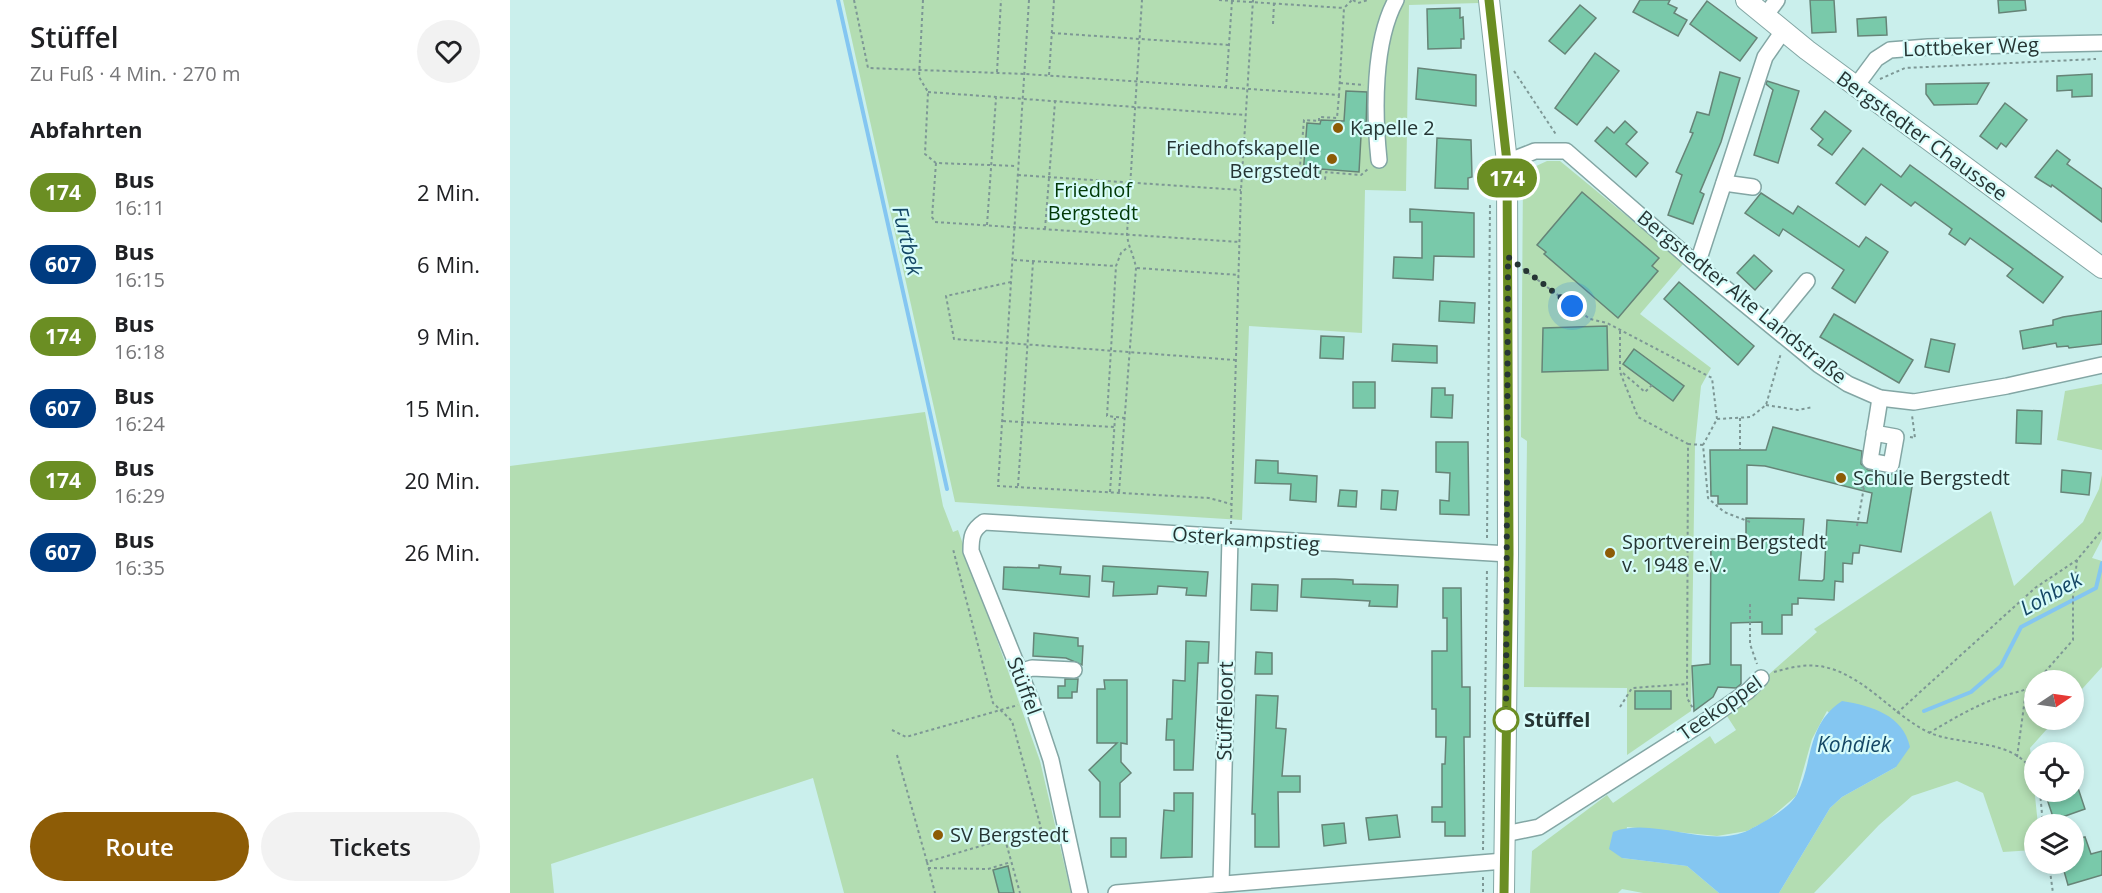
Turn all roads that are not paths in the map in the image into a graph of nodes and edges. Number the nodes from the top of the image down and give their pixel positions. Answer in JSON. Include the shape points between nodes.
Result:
{"nodes":[{"id":1,"x":1396,"y":0,"type":"edge"},
{"id":2,"x":1490,"y":0,"type":"edge"},
{"id":3,"x":1746,"y":0,"type":"edge"},
{"id":4,"x":1777,"y":0,"type":"edge"},
{"id":5,"x":1765,"y":16,"type":"junction"},
{"id":6,"x":1783,"y":31,"type":"junction"},
{"id":7,"x":2102,"y":43,"type":"edge"},
{"id":8,"x":1856,"y":86,"type":"junction"},
{"id":9,"x":1379,"y":160,"type":"road end"},
{"id":10,"x":1507,"y":162,"type":"junction"},
{"id":11,"x":1724,"y":183,"type":"junction"},
{"id":12,"x":1753,"y":187,"type":"dead end"},
{"id":13,"x":1697,"y":265,"type":"junction"},
{"id":14,"x":2102,"y":267,"type":"edge"},
{"id":15,"x":1807,"y":281,"type":"dead end"},
{"id":16,"x":1771,"y":325,"type":"junction"},
{"id":17,"x":2102,"y":365,"type":"edge"},
{"id":18,"x":1880,"y":398,"type":"junction"},
{"id":19,"x":1874,"y":433,"type":"junction"},
{"id":20,"x":984,"y":522,"type":"joint"},
{"id":21,"x":1230,"y":538,"type":"junction"},
{"id":22,"x":1509,"y":554,"type":"junction"},
{"id":23,"x":1074,"y":670,"type":"dead end"},
{"id":24,"x":1019,"y":672,"type":"junction"},
{"id":25,"x":1761,"y":678,"type":"road end"},
{"id":26,"x":1505,"y":834,"type":"junction"},
{"id":27,"x":1504,"y":861,"type":"junction"},
{"id":28,"x":1221,"y":884,"type":"junction"},
{"id":29,"x":1080,"y":893,"type":"edge"},
{"id":30,"x":1116,"y":893,"type":"edge"},
{"id":31,"x":1504,"y":893,"type":"edge"}],
"edges":[{"from":1,"to":9,"type":"street","via":[[1381,42]]},
{"from":2,"to":10,"type":"main road"},
{"from":3,"to":5,"type":"main road","name":"Bergstedter Chaussee"},
{"from":4,"to":5,"type":"street"},
{"from":5,"to":6,"type":"main road","name":"Bergstedter Chaussee"},
{"from":6,"to":8,"type":"main road","name":"Bergstedter Chaussee"},
{"from":6,"to":11,"type":"street","via":[[1765,57]]},
{"from":7,"to":8,"type":"street","name":"Lottbeker Weg","via":[[1890,50],[1876,59]]},
{"from":8,"to":14,"type":"main road","name":"Bergstedter Chaussee"},
{"from":10,"to":13,"type":"street","name":"Bergstedter Alte Landstraße","via":[[1536,151],[1566,151]]},
{"from":10,"to":22,"type":"main road"},
{"from":11,"to":12,"type":"street"},
{"from":11,"to":13,"type":"street"},
{"from":13,"to":16,"type":"street","name":"Bergstedter Alte Landstraße"},
{"from":15,"to":16,"type":"street"},
{"from":16,"to":18,"type":"street","name":"Bergstedter Alte Landstraße","via":[[1848,384]]},
{"from":17,"to":18,"type":"street","name":"Bergstedter Alte Landstraße","via":[[1914,402]]},
{"from":18,"to":19,"type":"street"},
{"from":19,"to":19,"type":"street","via":[[1870,461],[1891,465],[1896,437]]},
{"from":20,"to":21,"type":"street","name":"Osterkampstieg"},
{"from":20,"to":24,"type":"street","name":"Stüffel","via":[[975,528],[971,552]]},
{"from":21,"to":22,"type":"street","name":"Osterkampstieg"},
{"from":21,"to":28,"type":"street","name":"Stüffeloort"},
{"from":22,"to":26,"type":"main road"},
{"from":23,"to":24,"type":"street","via":[[1032,668]]},
{"from":24,"to":29,"type":"street","name":"Stüffel","via":[[1051,760]]},
{"from":25,"to":26,"type":"street","name":"Teekoppel","via":[[1704,722],[1539,827]]},
{"from":26,"to":27,"type":"main road"},
{"from":27,"to":28,"type":"street"},
{"from":27,"to":31,"type":"main road"},
{"from":28,"to":30,"type":"street"}]}
